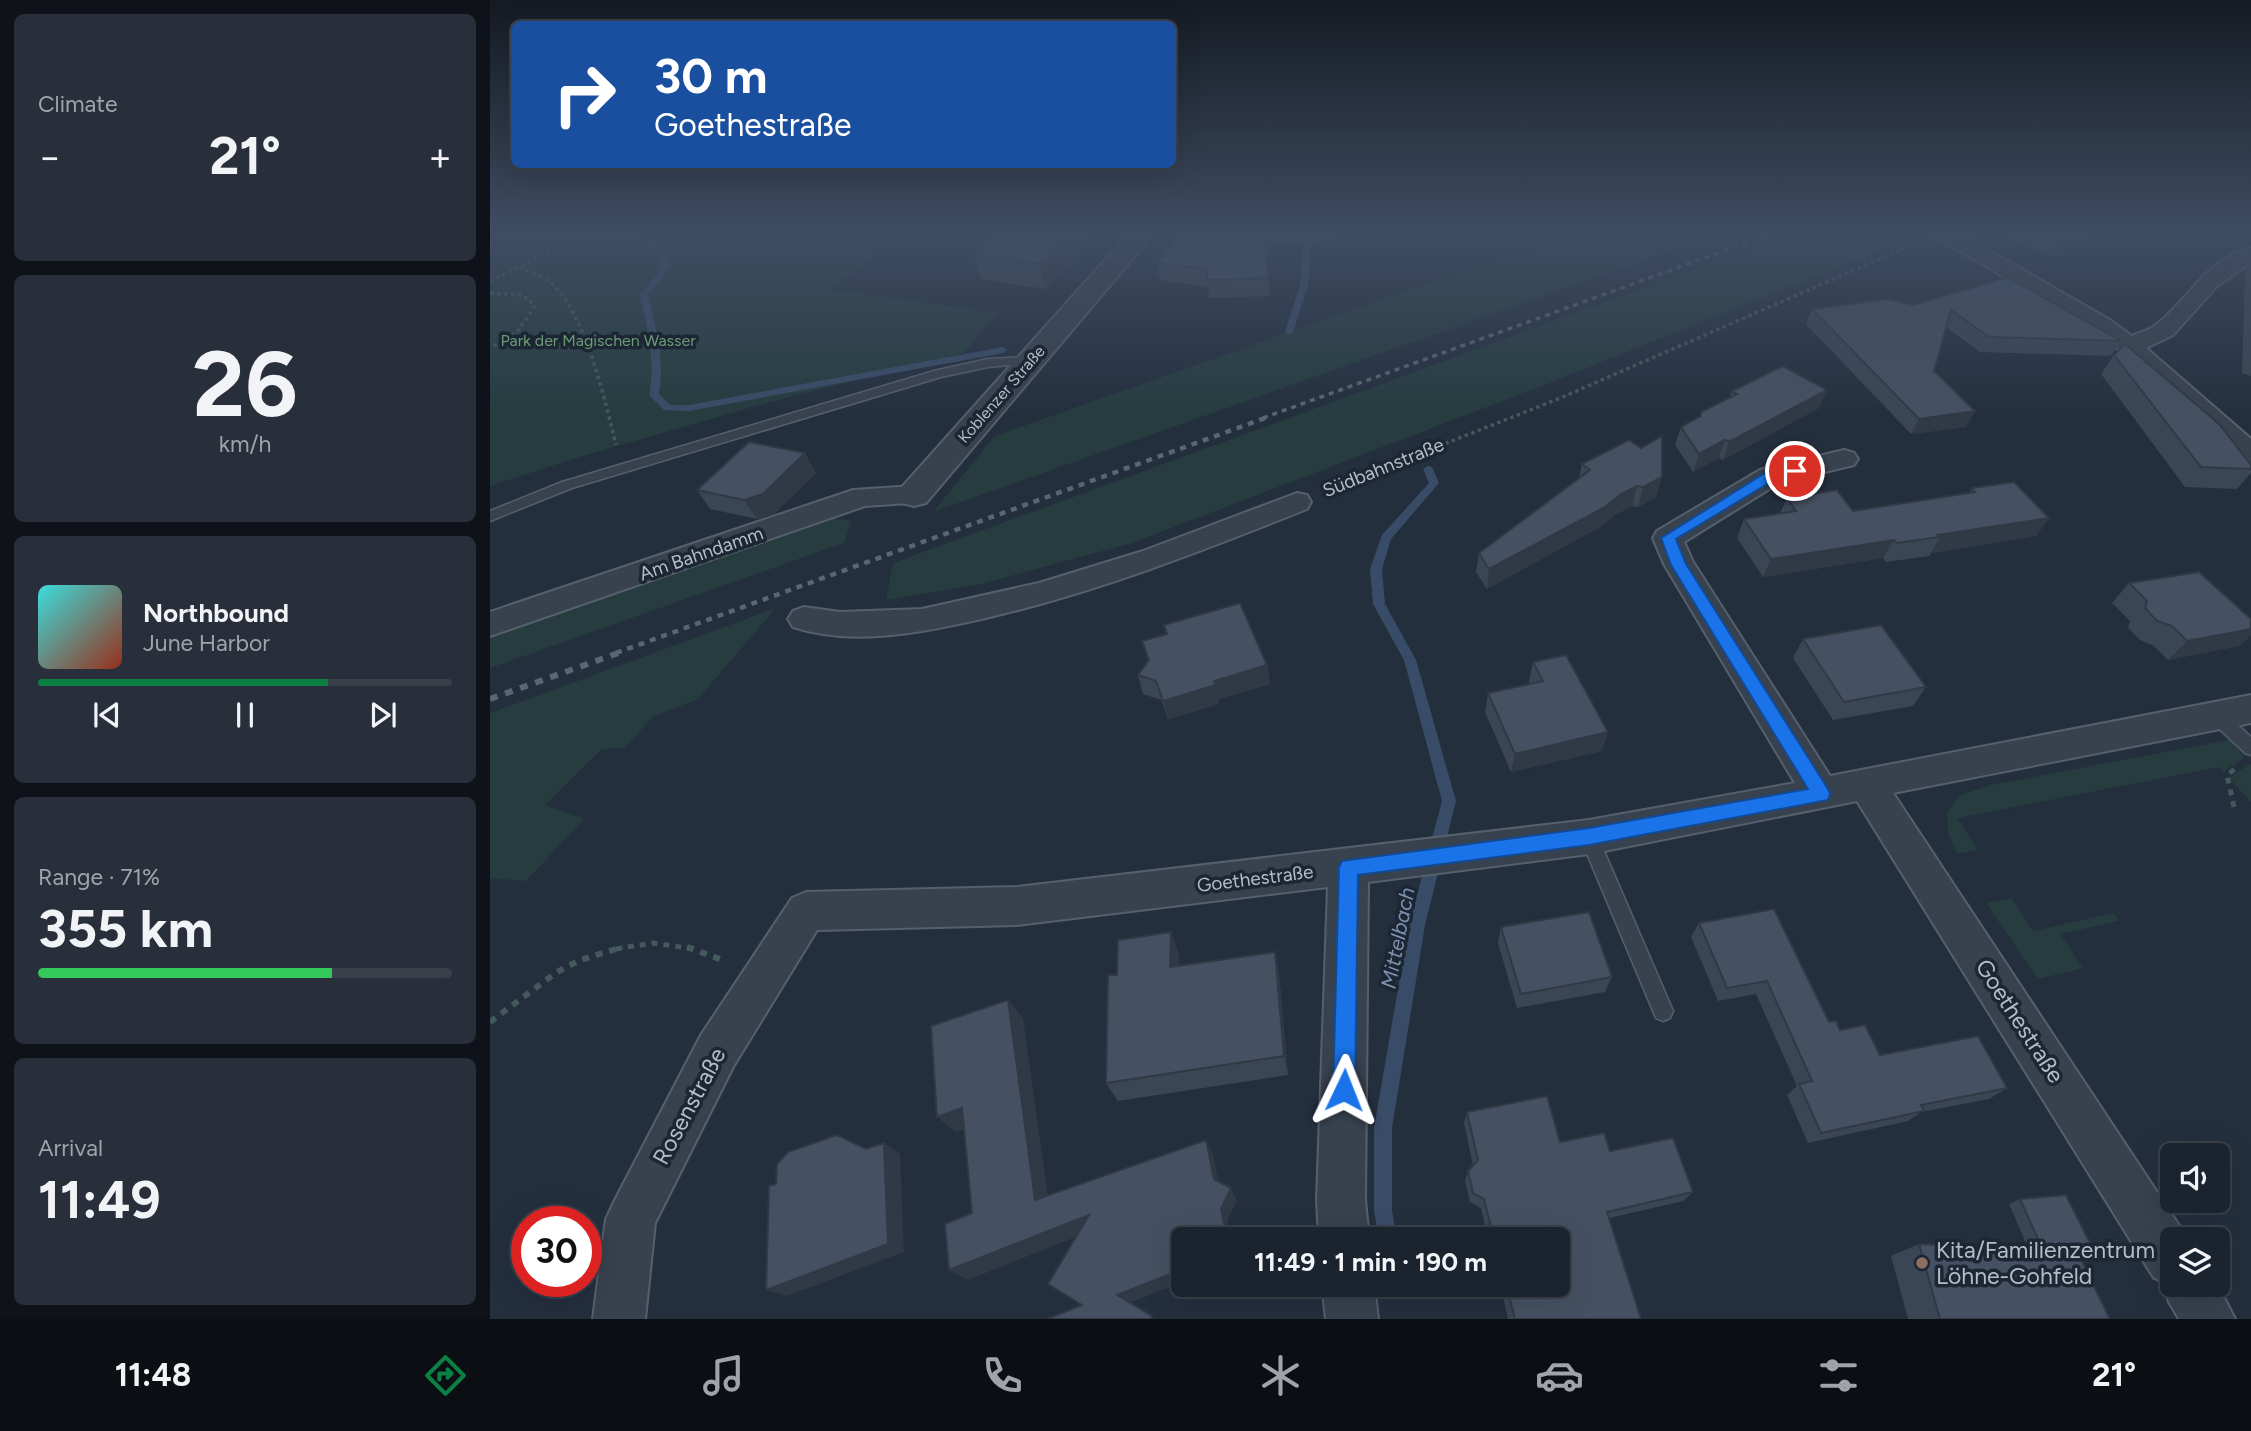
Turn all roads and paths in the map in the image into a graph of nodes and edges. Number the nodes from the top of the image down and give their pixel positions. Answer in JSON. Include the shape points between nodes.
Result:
{"nodes":[{"id":1,"x":490,"y":293,"type":"edge"},
{"id":2,"x":559,"y":293,"type":"edge"},
{"id":3,"x":1090,"y":293,"type":"edge"},
{"id":4,"x":1799,"y":293,"type":"edge"},
{"id":5,"x":2046,"y":293,"type":"edge"},
{"id":6,"x":2199,"y":293,"type":"edge"},
{"id":7,"x":2130,"y":346,"type":"junction"},
{"id":8,"x":490,"y":348,"type":"edge"},
{"id":9,"x":1029,"y":361,"type":"junction"},
{"id":10,"x":2251,"y":454,"type":"edge"},
{"id":11,"x":1844,"y":459,"type":"dead end"},
{"id":12,"x":621,"y":468,"type":"junction"},
{"id":13,"x":914,"y":495,"type":"joint"},
{"id":14,"x":1297,"y":502,"type":"joint"},
{"id":15,"x":490,"y":516,"type":"edge"},
{"id":16,"x":804,"y":620,"type":"dead end"},
{"id":17,"x":490,"y":624,"type":"edge"},
{"id":18,"x":2251,"y":709,"type":"edge"},
{"id":19,"x":2217,"y":716,"type":"junction"},
{"id":20,"x":2251,"y":748,"type":"edge"},
{"id":21,"x":2237,"y":768,"type":"dead end"},
{"id":22,"x":1866,"y":783,"type":"junction"},
{"id":23,"x":1821,"y":794,"type":"junction"},
{"id":24,"x":2234,"y":807,"type":"dead end"},
{"id":25,"x":1589,"y":836,"type":"junction"},
{"id":26,"x":1348,"y":867,"type":"junction"},
{"id":27,"x":806,"y":911,"type":"joint"},
{"id":28,"x":1663,"y":1011,"type":"dead end"},
{"id":29,"x":740,"y":1014,"type":"junction"},
{"id":30,"x":490,"y":1022,"type":"edge"},
{"id":31,"x":1343,"y":1227,"type":"edge"},
{"id":32,"x":2160,"y":1241,"type":"edge"},
{"id":33,"x":1349,"y":1297,"type":"edge"},
{"id":34,"x":2195,"y":1297,"type":"edge"},
{"id":35,"x":619,"y":1319,"type":"edge"},
{"id":36,"x":1352,"y":1319,"type":"edge"},
{"id":37,"x":2209,"y":1319,"type":"edge"}],
"edges":[{"from":1,"to":8,"type":"path","via":[[523,295],[535,306],[526,325]]},
{"from":2,"to":12,"type":"path","via":[[571,307],[592,365]]},
{"from":3,"to":9,"type":"street","name":"Koblenzer Straße"},
{"from":4,"to":14,"type":"path","name":"Südbahnstraße","via":[[1558,398]]},
{"from":5,"to":7,"type":"street"},
{"from":6,"to":7,"type":"street","via":[[2165,330]]},
{"from":7,"to":10,"type":"street"},
{"from":9,"to":12,"type":"lane","via":[[988,363],[938,374]]},
{"from":9,"to":13,"type":"street","name":"Koblenzer Straße"},
{"from":11,"to":23,"type":"street","via":[[1770,476],[1668,538],[1679,565]]},
{"from":12,"to":15,"type":"lane"},
{"from":13,"to":17,"type":"street","name":"Am Bahndamm","via":[[863,497]]},
{"from":14,"to":16,"type":"street","name":"Südbahnstraße","via":[[1154,558],[1041,594],[922,621],[840,624]]},
{"from":18,"to":19,"type":"street","name":"Goethestraße"},
{"from":19,"to":20,"type":"lane"},
{"from":19,"to":22,"type":"street","name":"Goethestraße"},
{"from":21,"to":24,"type":"path","via":[[2227,775]]},
{"from":22,"to":23,"type":"street","name":"Goethestraße"},
{"from":22,"to":32,"type":"street","name":"Goethestraße"},
{"from":23,"to":25,"type":"street","name":"Goethestraße"},
{"from":25,"to":26,"type":"street","name":"Goethestraße"},
{"from":25,"to":28,"type":"lane"},
{"from":26,"to":27,"type":"street","name":"Goethestraße","via":[[1017,906]]},
{"from":26,"to":31,"type":"street"},
{"from":27,"to":29,"type":"street","name":"Rosenstraße"},
{"from":29,"to":30,"type":"path","via":[[714,1010],[728,990],[727,962],[703,948],[649,943],[606,950],[570,963]]},
{"from":29,"to":35,"type":"street","name":"Rosenstraße","via":[[631,1219]]},
{"from":33,"to":36,"type":"street"},
{"from":34,"to":37,"type":"street"}]}
